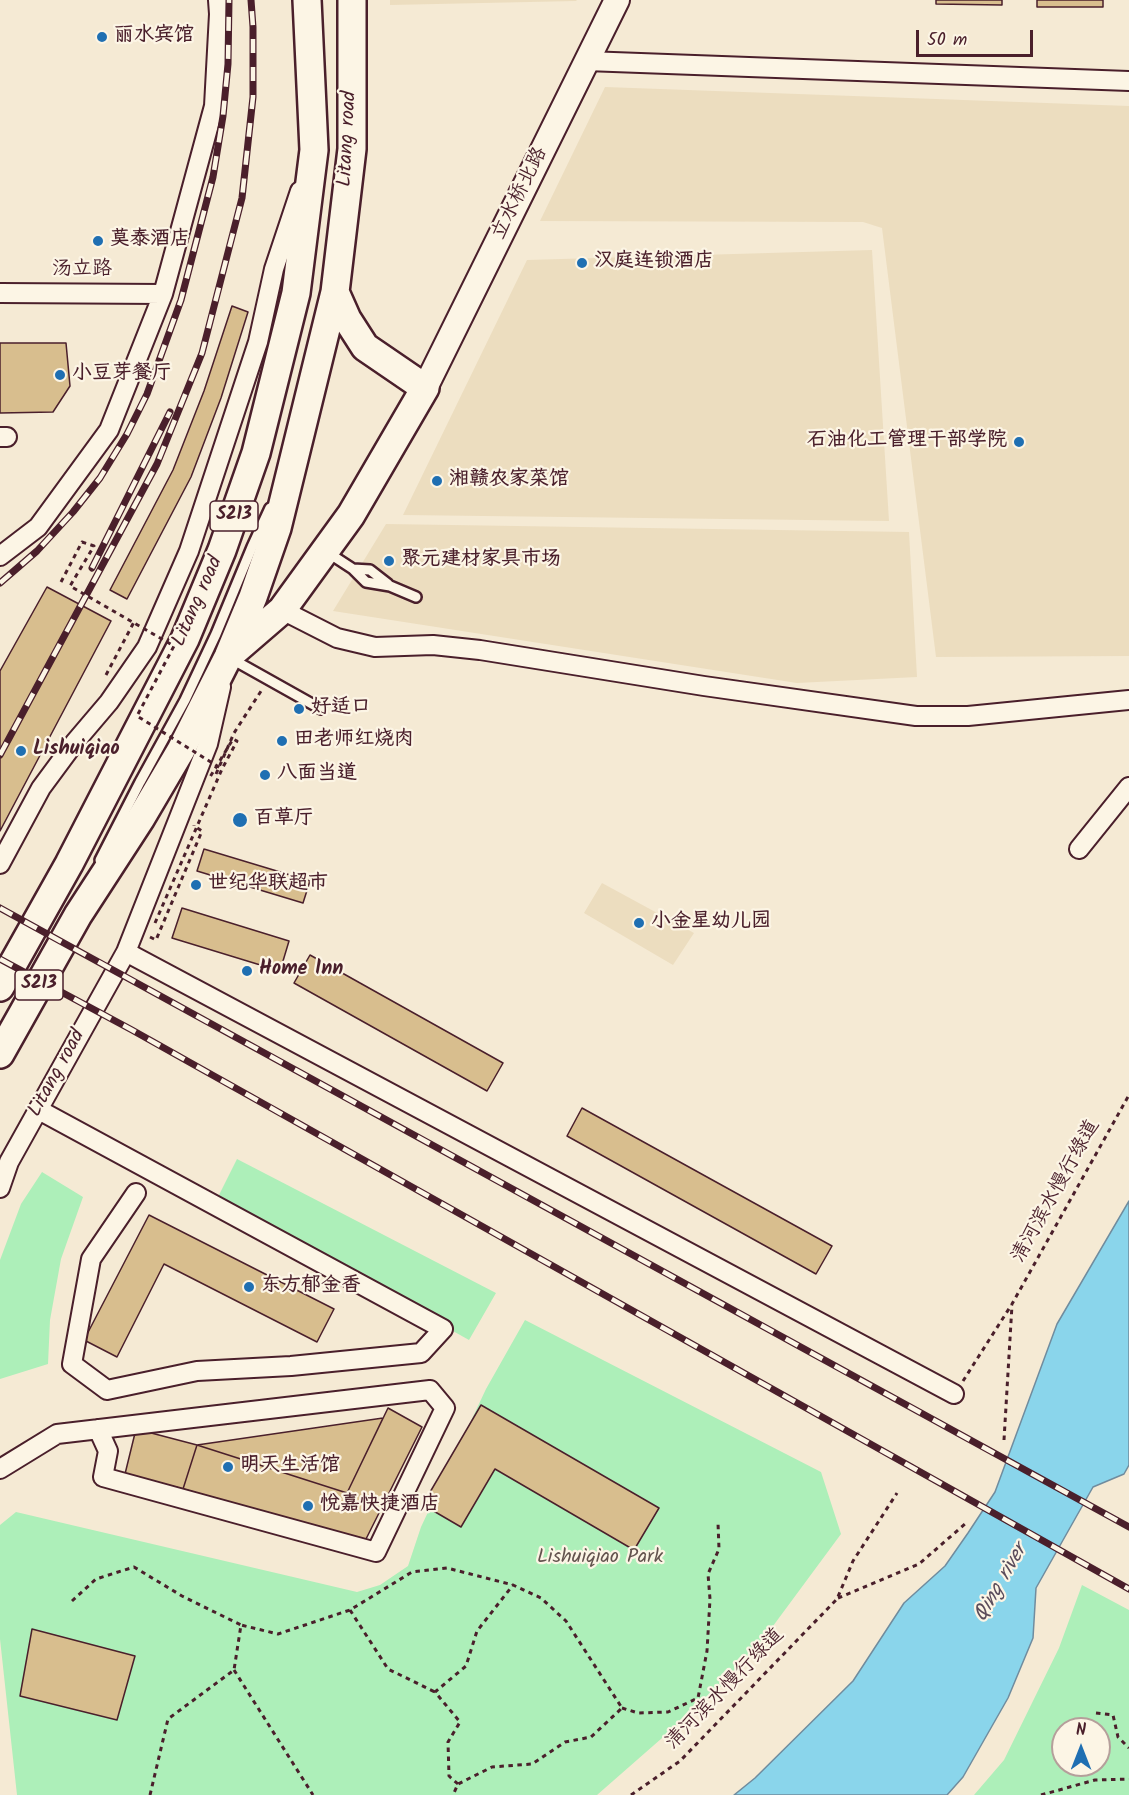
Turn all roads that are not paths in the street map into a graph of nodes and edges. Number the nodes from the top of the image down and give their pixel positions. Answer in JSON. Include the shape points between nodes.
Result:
{"nodes":[{"id":1,"x":218,"y":0,"type":"edge"},
{"id":2,"x":308,"y":0,"type":"edge"},
{"id":3,"x":352,"y":0,"type":"edge"},
{"id":4,"x":617,"y":0,"type":"edge"},
{"id":5,"x":586,"y":61,"type":"junction"},
{"id":6,"x":1129,"y":81,"type":"edge"},
{"id":7,"x":314,"y":150,"type":"junction"},
{"id":8,"x":335,"y":292,"type":"junction"},
{"id":9,"x":0,"y":293,"type":"edge"},
{"id":10,"x":163,"y":294,"type":"junction"},
{"id":11,"x":425,"y":388,"type":"junction"},
{"id":12,"x":293,"y":460,"type":"junction"},
{"id":13,"x":325,"y":550,"type":"junction"},
{"id":14,"x":0,"y":556,"type":"edge"},
{"id":15,"x":416,"y":597,"type":"dead end"},
{"id":16,"x":282,"y":610,"type":"junction"},
{"id":17,"x":228,"y":657,"type":"junction"},
{"id":18,"x":1129,"y":700,"type":"edge"},
{"id":19,"x":321,"y":709,"type":"dead end"},
{"id":20,"x":1129,"y":787,"type":"edge"},
{"id":21,"x":1079,"y":849,"type":"dead end"},
{"id":22,"x":0,"y":864,"type":"edge"},
{"id":23,"x":78,"y":915,"type":"junction"},
{"id":24,"x":126,"y":952,"type":"junction"},
{"id":25,"x":0,"y":987,"type":"edge"},
{"id":26,"x":0,"y":1054,"type":"edge"},
{"id":27,"x":39,"y":1110,"type":"junction"},
{"id":28,"x":0,"y":1188,"type":"edge"},
{"id":29,"x":136,"y":1193,"type":"dead end"},
{"id":30,"x":954,"y":1394,"type":"road end"},
{"id":31,"x":98,"y":1429,"type":"junction"},
{"id":32,"x":0,"y":1469,"type":"edge"}],
"edges":[{"from":1,"to":10,"type":"street","via":[[214,106]]},
{"from":2,"to":7,"type":"main road","name":"Litang road","number":"S213"},
{"from":3,"to":8,"type":"main road","name":"Litang road","number":"S213","via":[[352,150]]},
{"from":4,"to":5,"type":"street","name":"立水桥北路"},
{"from":5,"to":6,"type":"street"},
{"from":5,"to":11,"type":"street","name":"立水桥北路"},
{"from":7,"to":22,"type":"street","name":"Litang road","number":"S213","via":[[274,269],[258,342],[189,551],[147,647],[41,788]]},
{"from":7,"to":25,"type":"main road","name":"Litang road","number":"S213","via":[[296,293],[256,453],[222,550],[185,639],[69,864]]},
{"from":8,"to":11,"type":"main road","via":[[365,347]]},
{"from":8,"to":12,"type":"main road","name":"Litang road","number":"S213"},
{"from":9,"to":10,"type":"street","name":"汤立路"},
{"from":10,"to":14,"type":"street","via":[[109,430],[38,526]]},
{"from":11,"to":13,"type":"main road","via":[[351,515]]},
{"from":12,"to":17,"type":"main road","name":"Litang road","number":"S213","via":[[277,528]]},
{"from":12,"to":23,"type":"lane","via":[[185,700],[102,855]]},
{"from":13,"to":15,"type":"lane","via":[[366,582],[390,586]]},
{"from":13,"to":16,"type":"main road"},
{"from":16,"to":17,"type":"main road"},
{"from":16,"to":18,"type":"street","via":[[337,638],[375,646],[433,645],[480,650],[916,716],[968,716]]},
{"from":17,"to":19,"type":"lane"},
{"from":17,"to":23,"type":"main road","name":"Litang road","number":"S213","via":[[141,818]]},
{"from":17,"to":24,"type":"street","name":"Litang road","number":"S213","via":[[208,744]]},
{"from":20,"to":21,"type":"street"},
{"from":23,"to":26,"type":"main road","name":"Litang road","number":"S213"},
{"from":24,"to":27,"type":"street","name":"Litang road","number":"S213"},
{"from":24,"to":30,"type":"street"},
{"from":27,"to":28,"type":"street","name":"Litang road","number":"S213","via":[[9,1162]]},
{"from":27,"to":29,"type":"street","via":[[443,1329],[421,1353],[197,1371],[107,1390],[72,1364],[91,1259]]},
{"from":31,"to":31,"type":"street","via":[[108,1451],[103,1477],[376,1552],[445,1408],[430,1390]]},
{"from":31,"to":32,"type":"street","via":[[57,1434]]}]}
